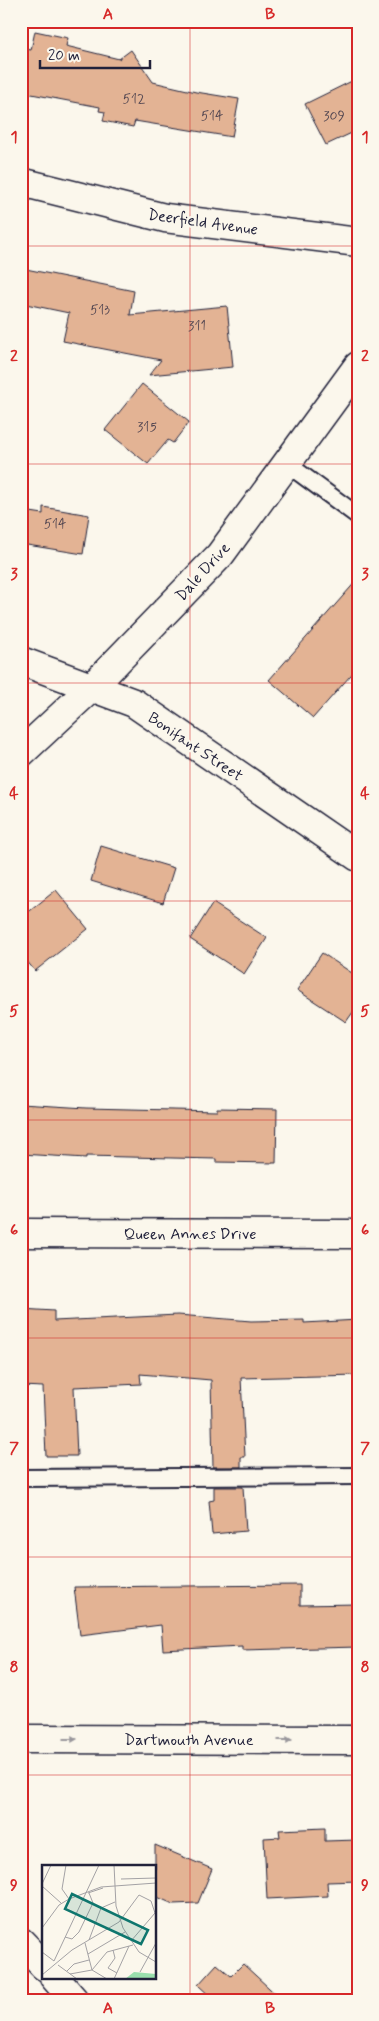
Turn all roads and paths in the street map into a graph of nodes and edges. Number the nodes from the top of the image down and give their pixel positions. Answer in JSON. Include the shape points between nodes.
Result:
{"nodes":[{"id":1,"x":21,"y":182,"type":"edge"},
{"id":2,"x":358,"y":242,"type":"edge"},
{"id":3,"x":358,"y":366,"type":"edge"},
{"id":4,"x":286,"y":463,"type":"junction"},
{"id":5,"x":358,"y":516,"type":"edge"},
{"id":6,"x":21,"y":661,"type":"edge"},
{"id":7,"x":91,"y":688,"type":"junction"},
{"id":8,"x":21,"y":753,"type":"edge"},
{"id":9,"x":358,"y":857,"type":"edge"},
{"id":10,"x":21,"y":1233,"type":"edge"},
{"id":11,"x":358,"y":1234,"type":"edge"},
{"id":12,"x":358,"y":1476,"type":"edge"},
{"id":13,"x":21,"y":1478,"type":"edge"},
{"id":14,"x":21,"y":1739,"type":"edge"},
{"id":15,"x":358,"y":1740,"type":"edge"},
{"id":16,"x":21,"y":1942,"type":"edge"},
{"id":17,"x":42,"y":1964,"type":"edge"},
{"id":18,"x":55,"y":1978,"type":"edge"},
{"id":19,"x":74,"y":2000,"type":"edge"}],
"edges":[{"from":1,"to":2,"type":"street","name":"Deerfield Avenue","via":[[165,218]]},
{"from":3,"to":4,"type":"street","name":"Dale Drive"},
{"from":4,"to":5,"type":"lane"},
{"from":4,"to":7,"type":"street","name":"Dale Drive","via":[[220,555]]},
{"from":6,"to":7,"type":"street","name":"Bonifant Street"},
{"from":7,"to":8,"type":"street","name":"Dale Drive"},
{"from":7,"to":9,"type":"street","name":"Bonifant Street","via":[[134,703]]},
{"from":10,"to":11,"type":"street","name":"Queen Annes Drive"},
{"from":12,"to":13,"type":"lane"},
{"from":14,"to":15,"type":"street","name":"Dartmouth Avenue","one_way":true},
{"from":16,"to":17,"type":"street"},
{"from":18,"to":19,"type":"street"}]}
